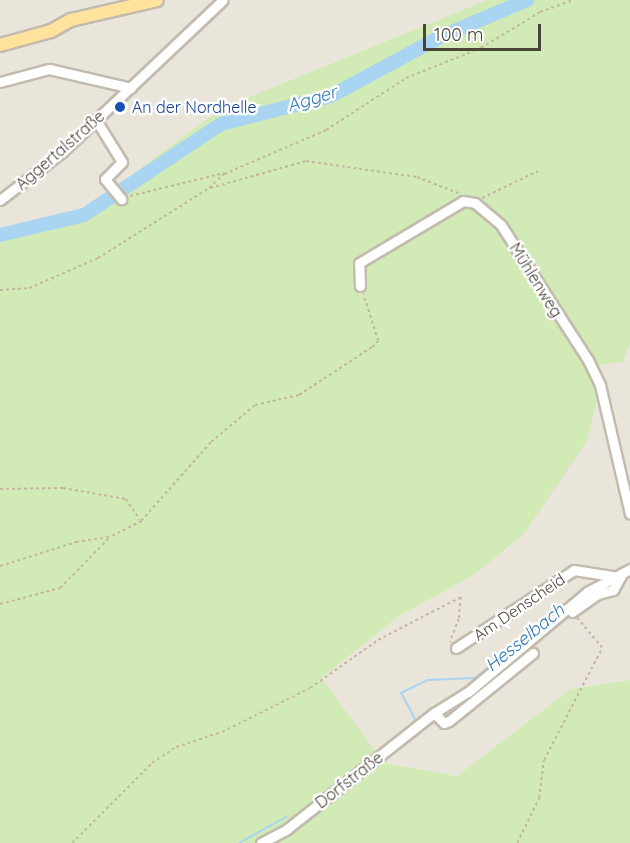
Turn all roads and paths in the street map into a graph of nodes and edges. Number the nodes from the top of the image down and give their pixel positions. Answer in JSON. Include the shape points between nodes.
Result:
{"nodes":[{"id":1,"x":157,"y":0,"type":"edge"},
{"id":2,"x":223,"y":0,"type":"edge"},
{"id":3,"x":573,"y":0,"type":"edge"},
{"id":4,"x":0,"y":45,"type":"edge"},
{"id":5,"x":0,"y":82,"type":"edge"},
{"id":6,"x":130,"y":88,"type":"junction"},
{"id":7,"x":96,"y":120,"type":"junction"},
{"id":8,"x":538,"y":171,"type":"dead end"},
{"id":9,"x":225,"y":173,"type":"dead end"},
{"id":10,"x":209,"y":188,"type":"junction"},
{"id":11,"x":1,"y":199,"type":"edge"},
{"id":12,"x":121,"y":199,"type":"joint"},
{"id":13,"x":475,"y":203,"type":"junction"},
{"id":14,"x":360,"y":286,"type":"joint"},
{"id":15,"x":0,"y":290,"type":"edge"},
{"id":16,"x":0,"y":489,"type":"edge"},
{"id":17,"x":630,"y":514,"type":"edge"},
{"id":18,"x":141,"y":522,"type":"junction"},
{"id":19,"x":112,"y":536,"type":"junction"},
{"id":20,"x":0,"y":566,"type":"edge"},
{"id":21,"x":624,"y":574,"type":"edge"},
{"id":22,"x":0,"y":604,"type":"edge"},
{"id":23,"x":572,"y":612,"type":"joint"},
{"id":24,"x":456,"y":648,"type":"joint"},
{"id":25,"x":533,"y":653,"type":"dead end"},
{"id":26,"x":434,"y":713,"type":"junction"},
{"id":27,"x":72,"y":843,"type":"edge"},
{"id":28,"x":261,"y":843,"type":"edge"},
{"id":29,"x":517,"y":843,"type":"edge"}],
"edges":[{"from":1,"to":4,"type":"main road","via":[[71,20],[51,31]]},
{"from":2,"to":6,"type":"street","name":"Aggertalstraße"},
{"from":3,"to":10,"type":"path","via":[[540,12],[481,48],[406,78],[326,130],[224,174]]},
{"from":5,"to":6,"type":"street","via":[[49,69]]},
{"from":6,"to":7,"type":"street","name":"Aggertalstraße"},
{"from":7,"to":11,"type":"street","name":"Aggertalstraße"},
{"from":7,"to":12,"type":"street","via":[[122,162],[105,178]]},
{"from":8,"to":13,"type":"path"},
{"from":9,"to":12,"type":"path"},
{"from":10,"to":13,"type":"path","via":[[306,161],[417,177],[449,188]]},
{"from":10,"to":15,"type":"path","via":[[98,258],[29,288]]},
{"from":13,"to":14,"type":"street","via":[[463,201],[359,263]]},
{"from":13,"to":17,"type":"street","name":"Mühlenweg","via":[[501,225],[592,367]]},
{"from":14,"to":18,"type":"path","via":[[378,341],[300,395],[255,405],[211,442]]},
{"from":16,"to":18,"type":"path","via":[[63,488],[126,499]]},
{"from":18,"to":19,"type":"path"},
{"from":19,"to":20,"type":"path","via":[[76,542]]},
{"from":19,"to":22,"type":"path","via":[[60,588]]},
{"from":21,"to":23,"type":"street","via":[[613,590],[598,594]]},
{"from":21,"to":24,"type":"street","name":"Am Denscheid","via":[[574,570]]},
{"from":21,"to":26,"type":"street","name":"Dorfstraße","via":[[587,592],[482,681]]},
{"from":23,"to":29,"type":"path","via":[[602,648],[544,760],[539,798]]},
{"from":24,"to":27,"type":"path","via":[[448,639],[459,619],[461,597],[378,640],[310,688],[222,732],[176,747],[152,763]]},
{"from":25,"to":26,"type":"street","via":[[449,721],[444,723]]},
{"from":26,"to":28,"type":"street","name":"Dorfstraße","via":[[287,829]]}]}
